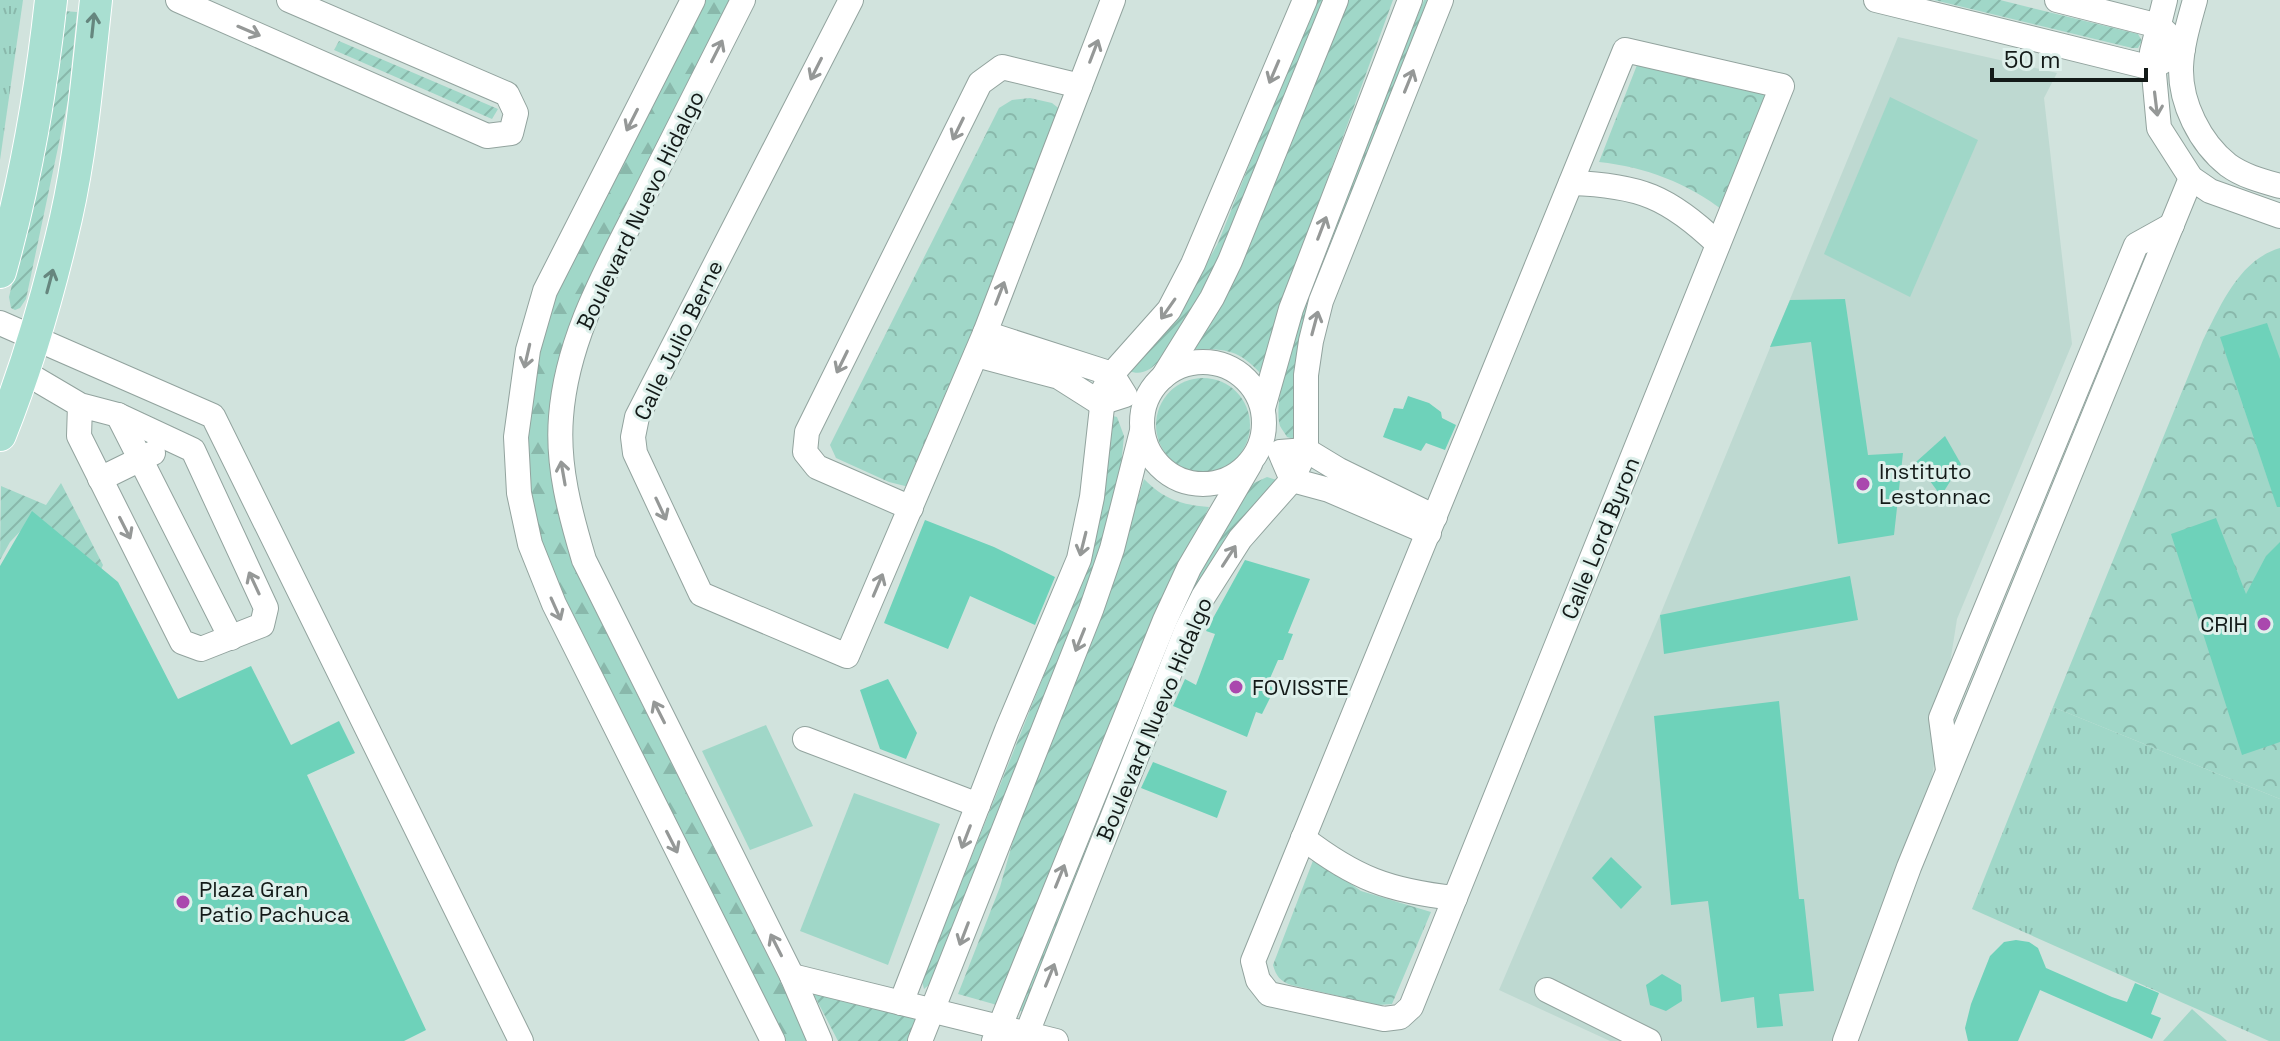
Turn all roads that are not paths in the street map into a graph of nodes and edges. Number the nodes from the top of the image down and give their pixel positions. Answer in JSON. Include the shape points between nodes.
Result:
{"nodes":[{"id":1,"x":51,"y":0,"type":"edge"},
{"id":2,"x":96,"y":0,"type":"edge"},
{"id":3,"x":178,"y":0,"type":"edge"},
{"id":4,"x":289,"y":0,"type":"edge"},
{"id":5,"x":338,"y":0,"type":"edge"},
{"id":6,"x":693,"y":0,"type":"edge"},
{"id":7,"x":743,"y":0,"type":"edge"},
{"id":8,"x":851,"y":0,"type":"edge"},
{"id":9,"x":1113,"y":0,"type":"edge"},
{"id":10,"x":1305,"y":0,"type":"edge"},
{"id":11,"x":1336,"y":0,"type":"edge"},
{"id":12,"x":1410,"y":0,"type":"edge"},
{"id":13,"x":1441,"y":0,"type":"edge"},
{"id":14,"x":1876,"y":0,"type":"edge"},
{"id":15,"x":2057,"y":0,"type":"edge"},
{"id":16,"x":2165,"y":0,"type":"edge"},
{"id":17,"x":2195,"y":0,"type":"edge"},
{"id":18,"x":308,"y":5,"type":"edge"},
{"id":19,"x":2159,"y":26,"type":"junction"},
{"id":20,"x":2183,"y":49,"type":"junction"},
{"id":21,"x":294,"y":50,"type":"junction"},
{"id":22,"x":2152,"y":68,"type":"junction"},
{"id":23,"x":1080,"y":86,"type":"junction"},
{"id":24,"x":2191,"y":178,"type":"junction"},
{"id":25,"x":1571,"y":183,"type":"junction"},
{"id":26,"x":2280,"y":186,"type":"edge"},
{"id":27,"x":2280,"y":216,"type":"edge"},
{"id":28,"x":1718,"y":244,"type":"junction"},
{"id":29,"x":0,"y":272,"type":"edge"},
{"id":30,"x":0,"y":323,"type":"edge"},
{"id":31,"x":35,"y":336,"type":"junction"},
{"id":32,"x":980,"y":344,"type":"junction"},
{"id":33,"x":1062,"y":368,"type":"junction"},
{"id":34,"x":24,"y":372,"type":"junction"},
{"id":35,"x":1112,"y":374,"type":"junction"},
{"id":36,"x":1163,"y":377,"type":"junction"},
{"id":37,"x":1136,"y":398,"type":"junction"},
{"id":38,"x":1100,"y":403,"type":"junction"},
{"id":39,"x":80,"y":405,"type":"junction"},
{"id":40,"x":1263,"y":408,"type":"junction"},
{"id":41,"x":118,"y":415,"type":"junction"},
{"id":42,"x":1142,"y":431,"type":"junction"},
{"id":43,"x":0,"y":435,"type":"edge"},
{"id":44,"x":177,"y":440,"type":"junction"},
{"id":45,"x":1306,"y":450,"type":"junction"},
{"id":46,"x":1264,"y":453,"type":"junction"},
{"id":47,"x":142,"y":459,"type":"junction"},
{"id":48,"x":100,"y":479,"type":"junction"},
{"id":49,"x":1292,"y":480,"type":"junction"},
{"id":50,"x":1334,"y":480,"type":"junction"},
{"id":51,"x":911,"y":508,"type":"junction"},
{"id":52,"x":1432,"y":525,"type":"junction"},
{"id":53,"x":231,"y":638,"type":"junction"},
{"id":54,"x":805,"y":739,"type":"dead end"},
{"id":55,"x":978,"y":805,"type":"junction"},
{"id":56,"x":1303,"y":838,"type":"junction"},
{"id":57,"x":1455,"y":898,"type":"junction"},
{"id":58,"x":792,"y":976,"type":"junction"},
{"id":59,"x":1547,"y":990,"type":"dead end"},
{"id":60,"x":901,"y":1003,"type":"junction"},
{"id":61,"x":934,"y":1009,"type":"junction"},
{"id":62,"x":1009,"y":1035,"type":"edge"},
{"id":63,"x":926,"y":1040,"type":"edge"},
{"id":64,"x":521,"y":1041,"type":"edge"},
{"id":65,"x":773,"y":1041,"type":"edge"},
{"id":66,"x":820,"y":1041,"type":"edge"},
{"id":67,"x":1056,"y":1041,"type":"edge"},
{"id":68,"x":1649,"y":1041,"type":"edge"},
{"id":69,"x":1845,"y":1041,"type":"edge"}],
"edges":[{"from":1,"to":29,"type":"main road","via":[[35,119]]},
{"from":31,"to":2,"type":"main road","one_way":true,"via":[[66,216]]},
{"from":3,"to":21,"type":"street","one_way":true},
{"from":4,"to":18,"type":"street"},
{"from":5,"to":18,"type":"street","via":[[327,10]]},
{"from":6,"to":65,"type":"street","name":"Boulevard Nuevo Hidalgo","one_way":true,"via":[[545,291],[522,382],[516,437],[519,493],[530,544],[554,604]]},
{"from":58,"to":7,"type":"street","name":"Boulevard Nuevo Hidalgo","one_way":true,"via":[[584,560],[560,458],[568,369],[588,307]]},
{"from":8,"to":51,"type":"street","name":"Calle Julio Berne","one_way":true,"via":[[637,417],[633,437],[635,453],[701,594],[847,656]]},
{"from":23,"to":9,"type":"street","name":"Calle Julio Berne","one_way":true},
{"from":10,"to":35,"type":"street","one_way":true,"via":[[1193,264],[1169,310]]},
{"from":11,"to":36,"type":"street","via":[[1230,261]]},
{"from":40,"to":12,"type":"street","one_way":true,"via":[[1291,309]]},
{"from":45,"to":13,"type":"street","name":"Boulevard Nuevo Hidalgo","one_way":true,"via":[[1306,375],[1321,301]]},
{"from":14,"to":22,"type":"street"},
{"from":15,"to":19,"type":"street"},
{"from":16,"to":19,"type":"street"},
{"from":17,"to":20,"type":"street"},
{"from":18,"to":21,"type":"street"},
{"from":18,"to":21,"type":"street","via":[[507,94],[516,113],[511,133],[487,136]]},
{"from":19,"to":20,"type":"street"},
{"from":19,"to":22,"type":"street"},
{"from":20,"to":22,"type":"street"},
{"from":20,"to":26,"type":"street","via":[[2186,99],[2210,147],[2229,165]]},
{"from":22,"to":24,"type":"street","one_way":true,"via":[[2159,128]]},
{"from":32,"to":23,"type":"street","name":"Calle Julio Berne","one_way":true},
{"from":23,"to":51,"type":"street","one_way":true,"via":[[1002,67],[980,83],[807,432],[805,452],[817,467]]},
{"from":24,"to":27,"type":"street","via":[[2210,191]]},
{"from":24,"to":69,"type":"street","via":[[1909,867]]},
{"from":25,"to":28,"type":"street","via":[[1613,184],[1653,196],[1688,216]]},
{"from":25,"to":28,"type":"street","name":"Calle Lord Byron","via":[[1625,50],[1782,86]]},
{"from":25,"to":52,"type":"street","name":"Calle Lord Byron"},
{"from":28,"to":57,"type":"street","name":"Calle Lord Byron"},
{"from":30,"to":31,"type":"street"},
{"from":31,"to":34,"type":"main road"},
{"from":31,"to":64,"type":"street","via":[[213,416]]},
{"from":32,"to":33,"type":"street","via":[[1050,352]]},
{"from":32,"to":51,"type":"street","name":"Calle Julio Berne"},
{"from":33,"to":35,"type":"street"},
{"from":33,"to":38,"type":"street"},
{"from":34,"to":39,"type":"street"},
{"from":34,"to":43,"type":"main road"},
{"from":35,"to":37,"type":"street"},
{"from":35,"to":38,"type":"street"},
{"from":36,"to":37,"type":"street"},
{"from":36,"to":40,"type":"street","via":[[1193,363],[1227,367],[1246,379]]},
{"from":37,"to":38,"type":"street"},
{"from":37,"to":42,"type":"street"},
{"from":38,"to":55,"type":"street","one_way":true,"via":[[1092,497],[1079,559]]},
{"from":39,"to":41,"type":"street"},
{"from":39,"to":48,"type":"street","via":[[79,436]]},
{"from":40,"to":46,"type":"street"},
{"from":41,"to":44,"type":"street"},
{"from":41,"to":47,"type":"street"},
{"from":42,"to":46,"type":"street","via":[[1156,463],[1185,482],[1231,478]]},
{"from":42,"to":61,"type":"street","one_way":true,"via":[[1091,610]]},
{"from":44,"to":47,"type":"street"},
{"from":53,"to":44,"type":"street","one_way":true,"via":[[262,625],[266,608],[193,450]]},
{"from":45,"to":46,"type":"street"},
{"from":45,"to":49,"type":"street","name":"Boulevard Nuevo Hidalgo"},
{"from":45,"to":50,"type":"street"},
{"from":46,"to":49,"type":"street"},
{"from":62,"to":46,"type":"street","name":"Boulevard Nuevo Hidalgo","one_way":true,"via":[[1165,620],[1189,568]]},
{"from":47,"to":48,"type":"street"},
{"from":47,"to":53,"type":"street"},
{"from":48,"to":53,"type":"street","one_way":true,"via":[[182,642],[201,649]]},
{"from":49,"to":50,"type":"street"},
{"from":62,"to":49,"type":"street","name":"Boulevard Nuevo Hidalgo","one_way":true,"via":[[1203,597],[1240,539]]},
{"from":50,"to":52,"type":"street"},
{"from":52,"to":56,"type":"street","name":"Calle Lord Byron"},
{"from":54,"to":55,"type":"street"},
{"from":55,"to":60,"type":"street","one_way":true},
{"from":56,"to":57,"type":"street","via":[[1373,882],[1413,894]]},
{"from":56,"to":57,"type":"street","name":"Calle Lord Byron","via":[[1253,961],[1269,994],[1384,1019],[1400,1017],[1411,1007]]},
{"from":58,"to":60,"type":"street"},
{"from":58,"to":66,"type":"street","name":"Boulevard Nuevo Hidalgo"},
{"from":59,"to":68,"type":"street"},
{"from":60,"to":61,"type":"street"},
{"from":61,"to":62,"type":"street"},
{"from":61,"to":63,"type":"street"},
{"from":62,"to":67,"type":"street"}]}
